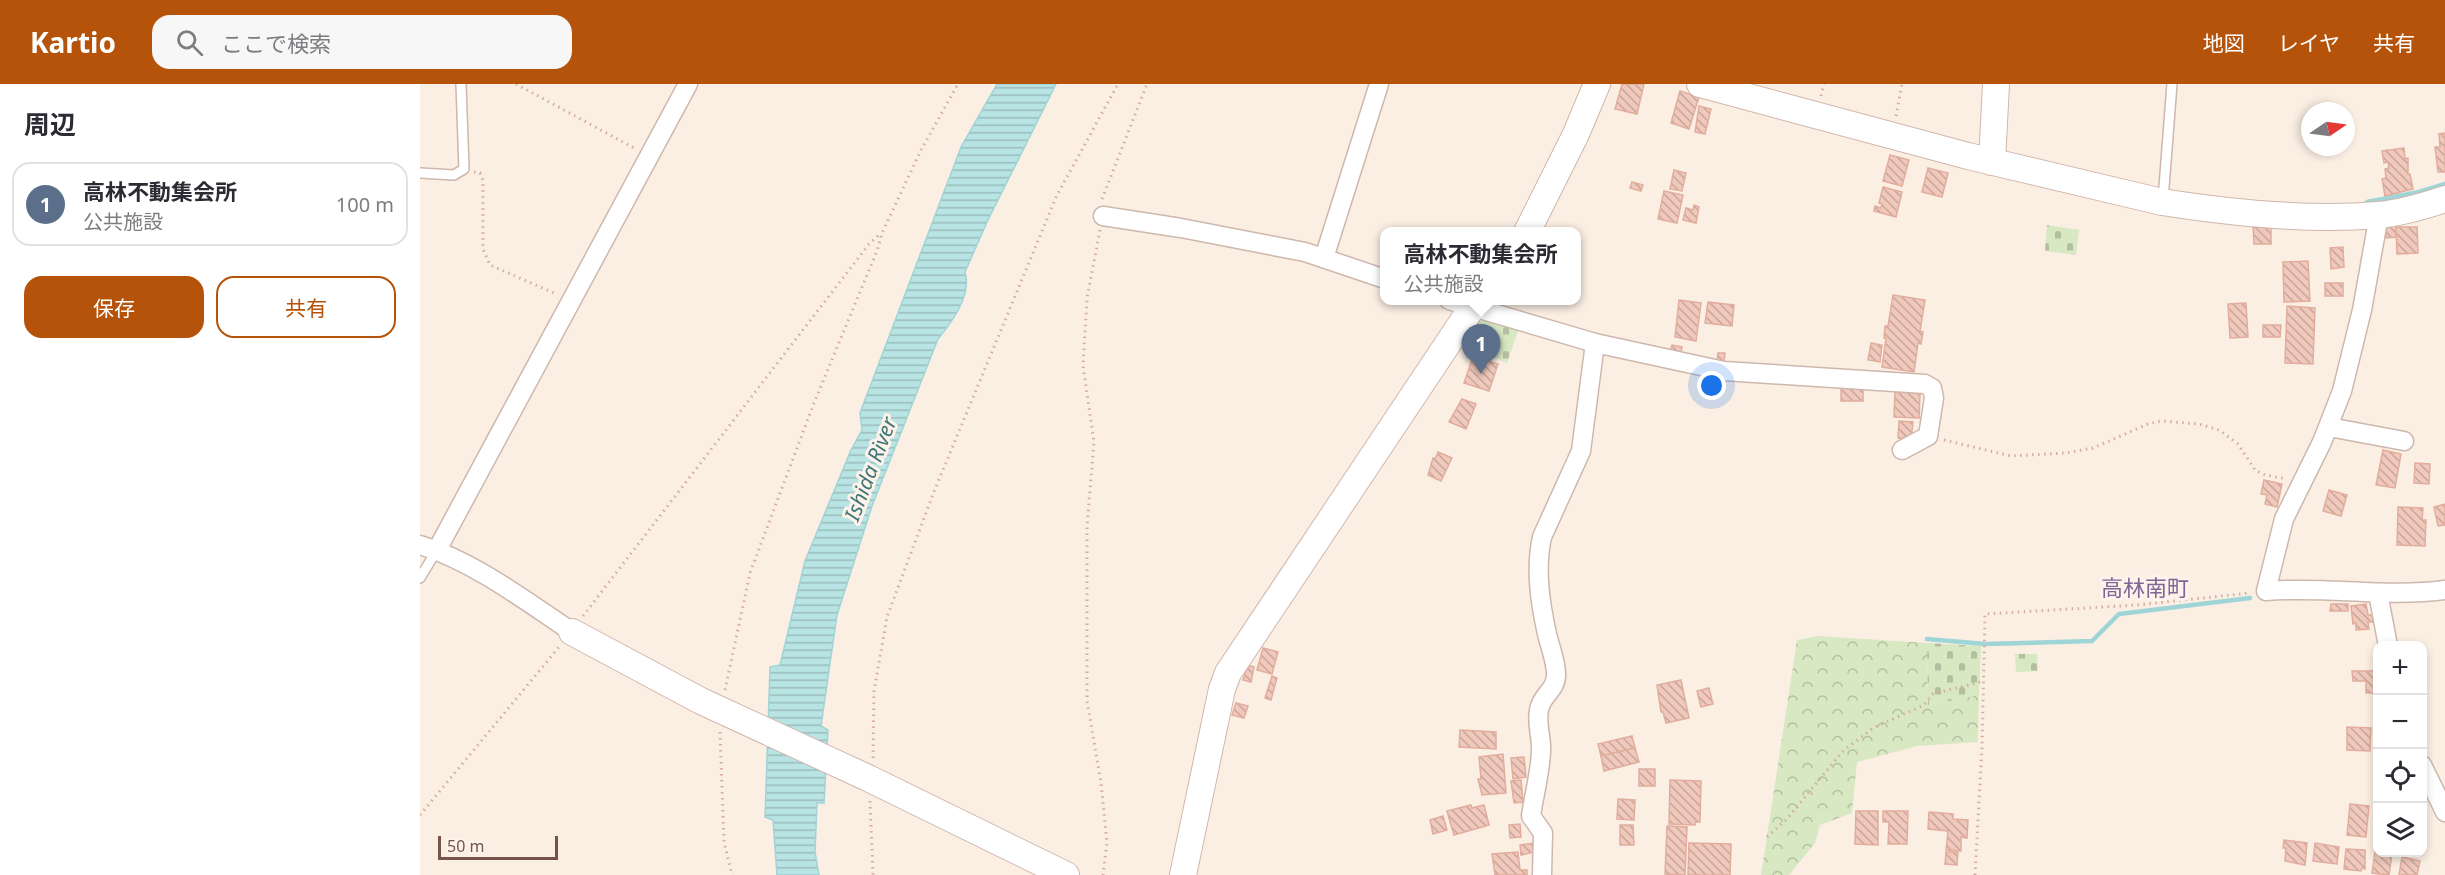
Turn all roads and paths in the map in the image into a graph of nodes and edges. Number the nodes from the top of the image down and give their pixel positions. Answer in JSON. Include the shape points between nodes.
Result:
{"nodes":[{"id":1,"x":461,"y":84,"type":"edge"},
{"id":2,"x":516,"y":84,"type":"edge"},
{"id":3,"x":688,"y":84,"type":"edge"},
{"id":4,"x":957,"y":84,"type":"edge"},
{"id":5,"x":1118,"y":84,"type":"edge"},
{"id":6,"x":1147,"y":84,"type":"edge"},
{"id":7,"x":1379,"y":84,"type":"edge"},
{"id":8,"x":1597,"y":84,"type":"edge"},
{"id":9,"x":1700,"y":84,"type":"edge"},
{"id":10,"x":1902,"y":84,"type":"edge"},
{"id":11,"x":1996,"y":84,"type":"edge"},
{"id":12,"x":2172,"y":84,"type":"edge"},
{"id":13,"x":1892,"y":136,"type":"junction"},
{"id":14,"x":649,"y":156,"type":"junction"},
{"id":15,"x":1992,"y":162,"type":"junction"},
{"id":16,"x":464,"y":169,"type":"junction"},
{"id":17,"x":420,"y":173,"type":"edge"},
{"id":18,"x":2445,"y":199,"type":"edge"},
{"id":19,"x":2162,"y":202,"type":"junction"},
{"id":20,"x":2379,"y":215,"type":"junction"},
{"id":21,"x":1104,"y":216,"type":"junction"},
{"id":22,"x":1529,"y":227,"type":"edge"},
{"id":23,"x":882,"y":233,"type":"junction"},
{"id":24,"x":1324,"y":258,"type":"junction"},
{"id":25,"x":1380,"y":277,"type":"edge"},
{"id":26,"x":571,"y":303,"type":"junction"},
{"id":27,"x":1465,"y":305,"type":"edge"},
{"id":28,"x":1472,"y":305,"type":"edge"},
{"id":29,"x":1595,"y":343,"type":"junction"},
{"id":30,"x":2329,"y":427,"type":"junction"},
{"id":31,"x":1928,"y":436,"type":"junction"},
{"id":32,"x":2404,"y":441,"type":"dead end"},
{"id":33,"x":1902,"y":450,"type":"dead end"},
{"id":34,"x":2301,"y":482,"type":"junction"},
{"id":35,"x":428,"y":548,"type":"edge"},
{"id":36,"x":420,"y":578,"type":"edge"},
{"id":37,"x":2445,"y":590,"type":"edge"},
{"id":38,"x":2266,"y":591,"type":"junction"},
{"id":39,"x":2378,"y":593,"type":"junction"},
{"id":40,"x":572,"y":632,"type":"junction"},
{"id":41,"x":2387,"y":641,"type":"edge"},
{"id":42,"x":1984,"y":681,"type":"junction"},
{"id":43,"x":723,"y":711,"type":"junction"},
{"id":44,"x":2427,"y":775,"type":"edge"},
{"id":45,"x":870,"y":779,"type":"junction"},
{"id":46,"x":2445,"y":812,"type":"edge"},
{"id":47,"x":420,"y":814,"type":"edge"},
{"id":48,"x":1767,"y":837,"type":"dead end"},
{"id":49,"x":732,"y":875,"type":"edge"},
{"id":50,"x":873,"y":875,"type":"edge"},
{"id":51,"x":1066,"y":875,"type":"edge"},
{"id":52,"x":1103,"y":875,"type":"edge"},
{"id":53,"x":1183,"y":875,"type":"edge"},
{"id":54,"x":1542,"y":875,"type":"edge"},
{"id":55,"x":1975,"y":875,"type":"edge"}],
"edges":[{"from":1,"to":16,"type":"lane"},
{"from":2,"to":14,"type":"path"},
{"from":3,"to":14,"type":"street"},
{"from":4,"to":23,"type":"path"},
{"from":5,"to":45,"type":"path","via":[[1057,195],[933,494],[887,617],[874,691]]},
{"from":6,"to":21,"type":"path","via":[[1097,212]]},
{"from":7,"to":24,"type":"street"},
{"from":8,"to":22,"type":"street"},
{"from":9,"to":13,"type":"street"},
{"from":10,"to":13,"type":"path"},
{"from":11,"to":15,"type":"street"},
{"from":12,"to":19,"type":"lane"},
{"from":13,"to":15,"type":"street"},
{"from":14,"to":26,"type":"street"},
{"from":15,"to":19,"type":"street"},
{"from":16,"to":17,"type":"lane","via":[[454,175]]},
{"from":16,"to":26,"type":"path","via":[[480,173],[483,180],[483,249],[490,265]]},
{"from":18,"to":20,"type":"street"},
{"from":19,"to":20,"type":"street","via":[[2282,214]]},
{"from":20,"to":30,"type":"street","via":[[2362,310]]},
{"from":21,"to":24,"type":"street"},
{"from":21,"to":52,"type":"path","via":[[1087,297],[1083,347],[1094,442],[1087,527],[1087,701],[1107,842]]},
{"from":23,"to":40,"type":"path","via":[[861,254]]},
{"from":23,"to":43,"type":"path","via":[[750,573]]},
{"from":24,"to":25,"type":"street"},
{"from":26,"to":35,"type":"street"},
{"from":27,"to":53,"type":"street","via":[[1228,673]]},
{"from":28,"to":29,"type":"street"},
{"from":29,"to":31,"type":"street","via":[[1724,371],[1924,384],[1932,388],[1934,398]]},
{"from":29,"to":54,"type":"street","via":[[1581,451],[1539,551],[1544,618],[1556,671],[1552,691],[1539,710],[1541,752],[1531,816],[1543,833]]},
{"from":30,"to":32,"type":"street"},
{"from":30,"to":34,"type":"street"},
{"from":31,"to":33,"type":"street"},
{"from":31,"to":34,"type":"path","via":[[2011,456],[2093,448],[2148,424],[2199,424],[2219,430],[2238,444],[2255,470]]},
{"from":34,"to":38,"type":"street","via":[[2284,519]]},
{"from":35,"to":36,"type":"lane"},
{"from":35,"to":40,"type":"street","via":[[503,585]]},
{"from":37,"to":39,"type":"street"},
{"from":38,"to":39,"type":"street"},
{"from":38,"to":42,"type":"path","via":[[2137,605],[1985,614]]},
{"from":39,"to":41,"type":"street"},
{"from":40,"to":43,"type":"street"},
{"from":40,"to":47,"type":"path"},
{"from":42,"to":48,"type":"path","via":[[1933,694],[1924,705],[1873,728],[1842,752],[1787,819]]},
{"from":42,"to":55,"type":"path"},
{"from":43,"to":45,"type":"street"},
{"from":43,"to":49,"type":"path","via":[[724,842]]},
{"from":44,"to":46,"type":"street"},
{"from":45,"to":50,"type":"path"},
{"from":45,"to":51,"type":"street"}]}
